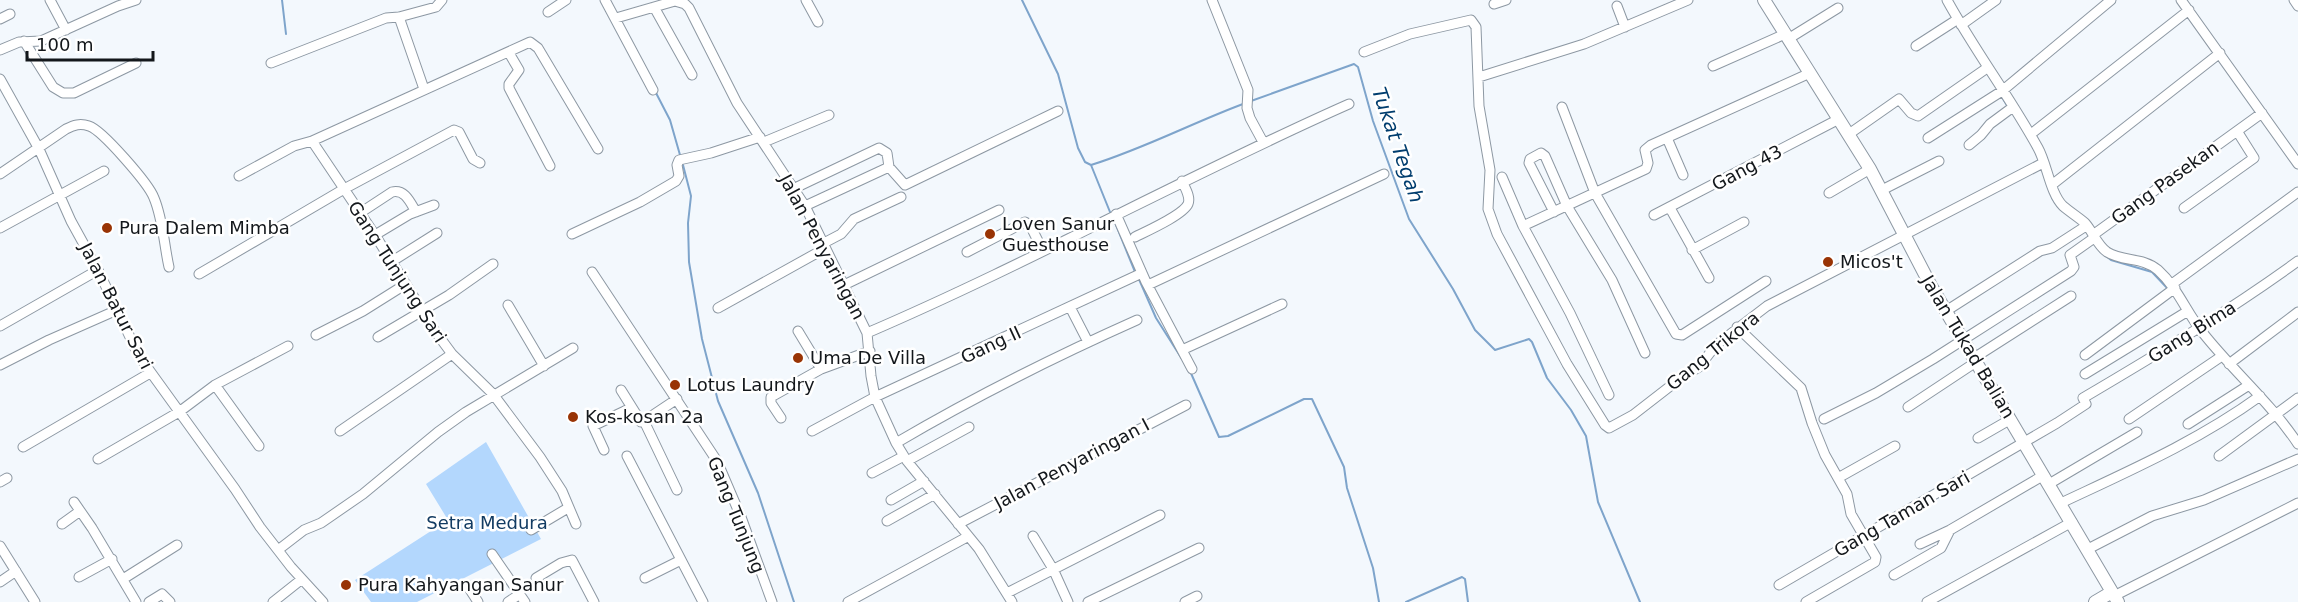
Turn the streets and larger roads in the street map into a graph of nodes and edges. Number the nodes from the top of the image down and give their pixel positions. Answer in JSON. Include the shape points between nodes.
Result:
{"nodes":[{"id":1,"x":50,"y":0,"type":"edge"},
{"id":2,"x":136,"y":0,"type":"edge"},
{"id":3,"x":442,"y":0,"type":"edge"},
{"id":4,"x":566,"y":0,"type":"edge"},
{"id":5,"x":605,"y":0,"type":"edge"},
{"id":6,"x":806,"y":0,"type":"edge"},
{"id":7,"x":1212,"y":0,"type":"edge"},
{"id":8,"x":1506,"y":0,"type":"edge"},
{"id":9,"x":1688,"y":0,"type":"edge"},
{"id":10,"x":1764,"y":0,"type":"edge"},
{"id":11,"x":1947,"y":0,"type":"edge"},
{"id":12,"x":1996,"y":0,"type":"edge"},
{"id":13,"x":2111,"y":0,"type":"edge"},
{"id":14,"x":2181,"y":0,"type":"edge"},
{"id":15,"x":2294,"y":0,"type":"edge"},
{"id":16,"x":670,"y":1,"type":"edge"},
{"id":17,"x":116,"y":3,"type":"edge"},
{"id":18,"x":1494,"y":4,"type":"dead end"},
{"id":19,"x":1617,"y":6,"type":"dead end"},
{"id":20,"x":2298,"y":6,"type":"edge"},
{"id":21,"x":654,"y":8,"type":"junction"},
{"id":22,"x":1838,"y":8,"type":"dead end"},
{"id":23,"x":2189,"y":10,"type":"junction"},
{"id":24,"x":548,"y":12,"type":"dead end"},
{"id":25,"x":10,"y":14,"type":"dead end"},
{"id":26,"x":399,"y":17,"type":"junction"},
{"id":27,"x":616,"y":18,"type":"junction"},
{"id":28,"x":0,"y":19,"type":"edge"},
{"id":29,"x":818,"y":22,"type":"dead end"},
{"id":30,"x":1960,"y":22,"type":"junction"},
{"id":31,"x":1626,"y":27,"type":"junction"},
{"id":32,"x":66,"y":30,"type":"junction"},
{"id":33,"x":1786,"y":37,"type":"junction"},
{"id":34,"x":24,"y":41,"type":"junction"},
{"id":35,"x":1916,"y":46,"type":"dead end"},
{"id":36,"x":0,"y":50,"type":"edge"},
{"id":37,"x":1364,"y":52,"type":"dead end"},
{"id":38,"x":509,"y":53,"type":"junction"},
{"id":39,"x":2220,"y":53,"type":"junction"},
{"id":40,"x":136,"y":63,"type":"dead end"},
{"id":41,"x":271,"y":63,"type":"dead end"},
{"id":42,"x":1713,"y":66,"type":"dead end"},
{"id":43,"x":1987,"y":68,"type":"junction"},
{"id":44,"x":1810,"y":73,"type":"junction"},
{"id":45,"x":692,"y":75,"type":"dead end"},
{"id":46,"x":1479,"y":77,"type":"junction"},
{"id":47,"x":0,"y":80,"type":"edge"},
{"id":48,"x":424,"y":89,"type":"junction"},
{"id":49,"x":653,"y":90,"type":"dead end"},
{"id":50,"x":2002,"y":91,"type":"junction"},
{"id":51,"x":1349,"y":104,"type":"dead end"},
{"id":52,"x":1562,"y":107,"type":"dead end"},
{"id":53,"x":2013,"y":107,"type":"junction"},
{"id":54,"x":1058,"y":111,"type":"dead end"},
{"id":55,"x":2262,"y":113,"type":"junction"},
{"id":56,"x":829,"y":115,"type":"dead end"},
{"id":57,"x":1839,"y":119,"type":"junction"},
{"id":58,"x":2237,"y":131,"type":"junction"},
{"id":59,"x":1849,"y":134,"type":"junction"},
{"id":60,"x":2031,"y":134,"type":"junction"},
{"id":61,"x":1666,"y":138,"type":"junction"},
{"id":62,"x":1928,"y":138,"type":"dead end"},
{"id":63,"x":762,"y":139,"type":"junction"},
{"id":64,"x":312,"y":141,"type":"junction"},
{"id":65,"x":1263,"y":142,"type":"junction"},
{"id":66,"x":1969,"y":144,"type":"dead end"},
{"id":67,"x":39,"y":148,"type":"junction"},
{"id":68,"x":598,"y":149,"type":"dead end"},
{"id":69,"x":1939,"y":161,"type":"dead end"},
{"id":70,"x":480,"y":163,"type":"dead end"},
{"id":71,"x":2043,"y":163,"type":"junction"},
{"id":72,"x":2298,"y":164,"type":"edge"},
{"id":73,"x":550,"y":166,"type":"dead end"},
{"id":74,"x":889,"y":167,"type":"junction"},
{"id":75,"x":1870,"y":169,"type":"junction"},
{"id":76,"x":104,"y":171,"type":"dead end"},
{"id":77,"x":0,"y":174,"type":"edge"},
{"id":78,"x":1384,"y":174,"type":"dead end"},
{"id":79,"x":1683,"y":175,"type":"dead end"},
{"id":80,"x":240,"y":176,"type":"dead end"},
{"id":81,"x":1502,"y":177,"type":"dead end"},
{"id":82,"x":1182,"y":181,"type":"junction"},
{"id":83,"x":2053,"y":184,"type":"junction"},
{"id":84,"x":795,"y":188,"type":"junction"},
{"id":85,"x":344,"y":189,"type":"junction"},
{"id":86,"x":1882,"y":190,"type":"junction"},
{"id":87,"x":2298,"y":192,"type":"edge"},
{"id":88,"x":1595,"y":193,"type":"junction"},
{"id":89,"x":1829,"y":193,"type":"dead end"},
{"id":90,"x":58,"y":194,"type":"junction"},
{"id":91,"x":901,"y":197,"type":"dead end"},
{"id":92,"x":434,"y":205,"type":"dead end"},
{"id":93,"x":805,"y":206,"type":"junction"},
{"id":94,"x":1567,"y":206,"type":"junction"},
{"id":95,"x":1670,"y":208,"type":"junction"},
{"id":96,"x":2184,"y":208,"type":"dead end"},
{"id":97,"x":999,"y":210,"type":"dead end"},
{"id":98,"x":416,"y":212,"type":"junction"},
{"id":99,"x":1554,"y":212,"type":"junction"},
{"id":100,"x":360,"y":213,"type":"junction"},
{"id":101,"x":1116,"y":214,"type":"junction"},
{"id":102,"x":1654,"y":215,"type":"dead end"},
{"id":103,"x":1744,"y":222,"type":"dead end"},
{"id":104,"x":1522,"y":226,"type":"junction"},
{"id":105,"x":2086,"y":226,"type":"junction"},
{"id":106,"x":0,"y":228,"type":"edge"},
{"id":107,"x":437,"y":233,"type":"dead end"},
{"id":108,"x":572,"y":234,"type":"dead end"},
{"id":109,"x":1904,"y":234,"type":"junction"},
{"id":110,"x":375,"y":235,"type":"junction"},
{"id":111,"x":2093,"y":236,"type":"junction"},
{"id":112,"x":1135,"y":237,"type":"dead end"},
{"id":113,"x":823,"y":247,"type":"junction"},
{"id":114,"x":1692,"y":249,"type":"junction"},
{"id":115,"x":1042,"y":251,"type":"junction"},
{"id":116,"x":968,"y":252,"type":"dead end"},
{"id":117,"x":2298,"y":261,"type":"edge"},
{"id":118,"x":391,"y":262,"type":"junction"},
{"id":119,"x":493,"y":264,"type":"dead end"},
{"id":120,"x":169,"y":267,"type":"dead end"},
{"id":121,"x":98,"y":270,"type":"junction"},
{"id":122,"x":592,"y":272,"type":"dead end"},
{"id":123,"x":199,"y":274,"type":"dead end"},
{"id":124,"x":1138,"y":275,"type":"junction"},
{"id":125,"x":1710,"y":278,"type":"dead end"},
{"id":126,"x":1766,"y":281,"type":"dead end"},
{"id":127,"x":406,"y":284,"type":"junction"},
{"id":128,"x":844,"y":285,"type":"junction"},
{"id":129,"x":1148,"y":285,"type":"junction"},
{"id":130,"x":2173,"y":286,"type":"junction"},
{"id":131,"x":2071,"y":296,"type":"dead end"},
{"id":132,"x":1282,"y":304,"type":"dead end"},
{"id":133,"x":508,"y":305,"type":"dead end"},
{"id":134,"x":718,"y":308,"type":"dead end"},
{"id":135,"x":1070,"y":308,"type":"junction"},
{"id":136,"x":117,"y":310,"type":"junction"},
{"id":137,"x":1946,"y":311,"type":"junction"},
{"id":138,"x":2188,"y":311,"type":"junction"},
{"id":139,"x":422,"y":312,"type":"junction"},
{"id":140,"x":2298,"y":312,"type":"edge"},
{"id":141,"x":1137,"y":320,"type":"dead end"},
{"id":142,"x":0,"y":326,"type":"edge"},
{"id":143,"x":1737,"y":327,"type":"junction"},
{"id":144,"x":2199,"y":328,"type":"junction"},
{"id":145,"x":798,"y":331,"type":"dead end"},
{"id":146,"x":867,"y":333,"type":"junction"},
{"id":147,"x":316,"y":335,"type":"dead end"},
{"id":148,"x":378,"y":338,"type":"dead end"},
{"id":149,"x":1963,"y":341,"type":"junction"},
{"id":150,"x":1088,"y":342,"type":"junction"},
{"id":151,"x":288,"y":346,"type":"dead end"},
{"id":152,"x":573,"y":348,"type":"dead end"},
{"id":153,"x":1182,"y":350,"type":"junction"},
{"id":154,"x":870,"y":351,"type":"junction"},
{"id":155,"x":1645,"y":353,"type":"dead end"},
{"id":156,"x":452,"y":354,"type":"junction"},
{"id":157,"x":2085,"y":355,"type":"dead end"},
{"id":158,"x":2222,"y":356,"type":"junction"},
{"id":159,"x":1975,"y":360,"type":"junction"},
{"id":160,"x":2229,"y":364,"type":"junction"},
{"id":161,"x":0,"y":365,"type":"edge"},
{"id":162,"x":544,"y":366,"type":"junction"},
{"id":163,"x":821,"y":369,"type":"junction"},
{"id":164,"x":1192,"y":369,"type":"dead end"},
{"id":165,"x":150,"y":373,"type":"junction"},
{"id":166,"x":2085,"y":374,"type":"dead end"},
{"id":167,"x":215,"y":385,"type":"junction"},
{"id":168,"x":2249,"y":385,"type":"junction"},
{"id":169,"x":621,"y":390,"type":"dead end"},
{"id":170,"x":493,"y":394,"type":"junction"},
{"id":171,"x":1609,"y":394,"type":"dead end"},
{"id":172,"x":2260,"y":396,"type":"junction"},
{"id":173,"x":875,"y":397,"type":"junction"},
{"id":174,"x":2298,"y":398,"type":"edge"},
{"id":175,"x":677,"y":399,"type":"junction"},
{"id":176,"x":1186,"y":405,"type":"dead end"},
{"id":177,"x":1908,"y":407,"type":"dead end"},
{"id":178,"x":631,"y":408,"type":"junction"},
{"id":179,"x":179,"y":412,"type":"junction"},
{"id":180,"x":2276,"y":414,"type":"junction"},
{"id":181,"x":781,"y":418,"type":"dead end"},
{"id":182,"x":2129,"y":418,"type":"dead end"},
{"id":183,"x":1824,"y":419,"type":"dead end"},
{"id":184,"x":2012,"y":419,"type":"junction"},
{"id":185,"x":644,"y":421,"type":"junction"},
{"id":186,"x":2188,"y":424,"type":"dead end"},
{"id":187,"x":969,"y":427,"type":"dead end"},
{"id":188,"x":340,"y":431,"type":"dead end"},
{"id":189,"x":812,"y":431,"type":"dead end"},
{"id":190,"x":2137,"y":432,"type":"dead end"},
{"id":191,"x":1978,"y":438,"type":"dead end"},
{"id":192,"x":2025,"y":443,"type":"junction"},
{"id":193,"x":896,"y":444,"type":"junction"},
{"id":194,"x":2298,"y":444,"type":"edge"},
{"id":195,"x":259,"y":446,"type":"dead end"},
{"id":196,"x":1895,"y":446,"type":"dead end"},
{"id":197,"x":23,"y":447,"type":"dead end"},
{"id":198,"x":603,"y":450,"type":"dead end"},
{"id":199,"x":627,"y":456,"type":"dead end"},
{"id":200,"x":2219,"y":456,"type":"dead end"},
{"id":201,"x":906,"y":458,"type":"junction"},
{"id":202,"x":98,"y":459,"type":"dead end"},
{"id":203,"x":2298,"y":459,"type":"edge"},
{"id":204,"x":872,"y":473,"type":"dead end"},
{"id":205,"x":1838,"y":478,"type":"junction"},
{"id":206,"x":2047,"y":480,"type":"junction"},
{"id":207,"x":924,"y":481,"type":"junction"},
{"id":208,"x":677,"y":490,"type":"dead end"},
{"id":209,"x":935,"y":494,"type":"junction"},
{"id":210,"x":891,"y":500,"type":"dead end"},
{"id":211,"x":74,"y":502,"type":"dead end"},
{"id":212,"x":2061,"y":503,"type":"junction"},
{"id":213,"x":2298,"y":503,"type":"edge"},
{"id":214,"x":568,"y":508,"type":"junction"},
{"id":215,"x":80,"y":511,"type":"junction"},
{"id":216,"x":1160,"y":515,"type":"dead end"},
{"id":217,"x":887,"y":521,"type":"dead end"},
{"id":218,"x":2072,"y":522,"type":"junction"},
{"id":219,"x":62,"y":524,"type":"dead end"},
{"id":220,"x":958,"y":524,"type":"junction"},
{"id":221,"x":576,"y":525,"type":"dead end"},
{"id":222,"x":531,"y":530,"type":"dead end"},
{"id":223,"x":1950,"y":530,"type":"junction"},
{"id":224,"x":1863,"y":535,"type":"junction"},
{"id":225,"x":1033,"y":536,"type":"dead end"},
{"id":226,"x":968,"y":537,"type":"junction"},
{"id":227,"x":1920,"y":544,"type":"dead end"},
{"id":228,"x":177,"y":545,"type":"dead end"},
{"id":229,"x":0,"y":546,"type":"edge"},
{"id":230,"x":1199,"y":548,"type":"dead end"},
{"id":231,"x":2088,"y":549,"type":"junction"},
{"id":232,"x":278,"y":550,"type":"junction"},
{"id":233,"x":492,"y":554,"type":"dead end"},
{"id":234,"x":112,"y":560,"type":"junction"},
{"id":235,"x":681,"y":560,"type":"junction"},
{"id":236,"x":1053,"y":569,"type":"junction"},
{"id":237,"x":16,"y":571,"type":"junction"},
{"id":238,"x":1894,"y":575,"type":"dead end"},
{"id":239,"x":79,"y":577,"type":"dead end"},
{"id":240,"x":536,"y":578,"type":"dead end"},
{"id":241,"x":645,"y":578,"type":"dead end"},
{"id":242,"x":123,"y":579,"type":"junction"},
{"id":243,"x":302,"y":579,"type":"junction"},
{"id":244,"x":0,"y":582,"type":"edge"},
{"id":245,"x":467,"y":585,"type":"dead end"},
{"id":246,"x":1779,"y":585,"type":"dead end"},
{"id":247,"x":1197,"y":596,"type":"dead end"},
{"id":248,"x":2115,"y":596,"type":"edge"},
{"id":249,"x":522,"y":598,"type":"edge"},
{"id":250,"x":1009,"y":598,"type":"edge"},
{"id":251,"x":1817,"y":599,"type":"edge"},
{"id":252,"x":35,"y":602,"type":"edge"},
{"id":253,"x":136,"y":602,"type":"edge"},
{"id":254,"x":149,"y":602,"type":"edge"},
{"id":255,"x":170,"y":602,"type":"edge"},
{"id":256,"x":273,"y":602,"type":"edge"},
{"id":257,"x":323,"y":602,"type":"edge"},
{"id":258,"x":478,"y":602,"type":"edge"},
{"id":259,"x":508,"y":602,"type":"edge"},
{"id":260,"x":594,"y":602,"type":"edge"},
{"id":261,"x":703,"y":602,"type":"edge"},
{"id":262,"x":772,"y":602,"type":"edge"},
{"id":263,"x":849,"y":602,"type":"edge"},
{"id":264,"x":1068,"y":602,"type":"edge"},
{"id":265,"x":1088,"y":602,"type":"edge"},
{"id":266,"x":1185,"y":602,"type":"edge"},
{"id":267,"x":1806,"y":602,"type":"edge"},
{"id":268,"x":1927,"y":602,"type":"edge"},
{"id":269,"x":2095,"y":602,"type":"edge"}],
"edges":[{"from":1,"to":32,"type":"street"},
{"from":2,"to":17,"type":"street"},
{"from":3,"to":26,"type":"street","via":[[436,7]]},
{"from":4,"to":24,"type":"street"},
{"from":5,"to":27,"type":"street"},
{"from":6,"to":29,"type":"street"},
{"from":7,"to":65,"type":"street","via":[[1248,90],[1250,118]]},
{"from":8,"to":18,"type":"street"},
{"from":9,"to":31,"type":"street"},
{"from":10,"to":33,"type":"street","name":"Jalan Tukad Balian"},
{"from":11,"to":30,"type":"street"},
{"from":12,"to":30,"type":"street"},
{"from":13,"to":50,"type":"street"},
{"from":14,"to":23,"type":"street"},
{"from":15,"to":20,"type":"street"},
{"from":16,"to":21,"type":"street","name":"Jalan Penyaringan"},
{"from":16,"to":63,"type":"street","name":"Jalan Penyaringan","via":[[680,1],[689,8],[737,104]]},
{"from":17,"to":32,"type":"street"},
{"from":19,"to":31,"type":"street"},
{"from":21,"to":27,"type":"street","name":"Jalan Penyaringan"},
{"from":21,"to":45,"type":"street"},
{"from":22,"to":33,"type":"street"},
{"from":23,"to":39,"type":"street"},
{"from":23,"to":60,"type":"street"},
{"from":25,"to":28,"type":"street"},
{"from":26,"to":41,"type":"street","via":[[386,18]]},
{"from":26,"to":48,"type":"street"},
{"from":27,"to":49,"type":"street"},
{"from":30,"to":35,"type":"street"},
{"from":30,"to":43,"type":"street"},
{"from":31,"to":46,"type":"street"},
{"from":32,"to":34,"type":"street","via":[[41,41]]},
{"from":33,"to":42,"type":"street"},
{"from":33,"to":44,"type":"street","name":"Jalan Tukad Balian"},
{"from":34,"to":36,"type":"street"},
{"from":34,"to":40,"type":"street","via":[[53,87],[63,93],[74,93]]},
{"from":37,"to":46,"type":"street","via":[[1410,34],[1471,21],[1476,27]]},
{"from":38,"to":48,"type":"street"},
{"from":38,"to":68,"type":"street","via":[[526,43],[538,48]]},
{"from":38,"to":73,"type":"street","via":[[519,70],[509,88]]},
{"from":39,"to":55,"type":"street"},
{"from":39,"to":83,"type":"street"},
{"from":43,"to":50,"type":"street"},
{"from":43,"to":59,"type":"street","via":[[1918,116],[1899,99]]},
{"from":44,"to":57,"type":"street","name":"Jalan Tukad Balian"},
{"from":44,"to":61,"type":"street"},
{"from":46,"to":143,"type":"street","name":"Gang Trikora","via":[[1479,106],[1490,170],[1488,209],[1497,234],[1567,364],[1605,425],[1610,428],[1633,415],[1699,367]]},
{"from":47,"to":67,"type":"street","name":"Jalan Batur Sari"},
{"from":48,"to":64,"type":"street"},
{"from":50,"to":53,"type":"street"},
{"from":50,"to":62,"type":"street"},
{"from":51,"to":65,"type":"street"},
{"from":52,"to":88,"type":"street"},
{"from":53,"to":60,"type":"street"},
{"from":53,"to":66,"type":"street"},
{"from":54,"to":74,"type":"street","via":[[905,185]]},
{"from":55,"to":58,"type":"street","name":"Gang Pasekan"},
{"from":55,"to":72,"type":"street"},
{"from":56,"to":63,"type":"street"},
{"from":57,"to":59,"type":"street","name":"Jalan Tukad Balian"},
{"from":57,"to":95,"type":"street","name":"Gang 43"},
{"from":58,"to":96,"type":"street","via":[[2252,153],[2252,160]]},
{"from":58,"to":111,"type":"street","name":"Gang Pasekan"},
{"from":59,"to":75,"type":"street","name":"Jalan Tukad Balian"},
{"from":60,"to":71,"type":"street"},
{"from":61,"to":79,"type":"street"},
{"from":61,"to":88,"type":"street","via":[[1645,150],[1646,169]]},
{"from":63,"to":84,"type":"street","name":"Jalan Penyaringan"},
{"from":63,"to":108,"type":"street","via":[[679,160],[676,181]]},
{"from":64,"to":80,"type":"street","via":[[294,146]]},
{"from":64,"to":85,"type":"street","name":"Gang Tunjung Sari"},
{"from":65,"to":82,"type":"street"},
{"from":67,"to":77,"type":"street"},
{"from":67,"to":90,"type":"street","name":"Jalan Batur Sari"},
{"from":67,"to":120,"type":"street","via":[[75,124],[91,126],[102,135],[155,199]]},
{"from":69,"to":86,"type":"street"},
{"from":70,"to":85,"type":"street","via":[[473,159],[459,132],[454,130]]},
{"from":71,"to":83,"type":"street"},
{"from":71,"to":109,"type":"street","name":"Gang Trikora"},
{"from":74,"to":84,"type":"street","via":[[887,153],[879,148]]},
{"from":74,"to":93,"type":"street"},
{"from":75,"to":86,"type":"street","name":"Jalan Tukad Balian"},
{"from":75,"to":89,"type":"street"},
{"from":76,"to":90,"type":"street"},
{"from":78,"to":129,"type":"street"},
{"from":81,"to":104,"type":"street"},
{"from":82,"to":101,"type":"street"},
{"from":82,"to":112,"type":"street","via":[[1189,198],[1187,205]]},
{"from":83,"to":105,"type":"street","via":[[2060,202]]},
{"from":84,"to":93,"type":"street","name":"Jalan Penyaringan"},
{"from":85,"to":100,"type":"street","name":"Gang Tunjung Sari"},
{"from":85,"to":123,"type":"street"},
{"from":86,"to":109,"type":"street","name":"Jalan Tukad Balian"},
{"from":87,"to":130,"type":"street"},
{"from":88,"to":94,"type":"street"},
{"from":88,"to":126,"type":"street","via":[[1678,335]]},
{"from":90,"to":106,"type":"street"},
{"from":90,"to":121,"type":"street","name":"Jalan Batur Sari"},
{"from":91,"to":113,"type":"street","via":[[854,219]]},
{"from":92,"to":98,"type":"street"},
{"from":93,"to":113,"type":"street","name":"Jalan Penyaringan"},
{"from":94,"to":99,"type":"street"},
{"from":94,"to":99,"type":"street","via":[[1541,153],[1529,163]]},
{"from":94,"to":155,"type":"street","via":[[1612,280]]},
{"from":95,"to":102,"type":"street","name":"Gang 43"},
{"from":95,"to":114,"type":"street"},
{"from":97,"to":128,"type":"street"},
{"from":98,"to":100,"type":"street","via":[[398,190]]},
{"from":98,"to":110,"type":"street"},
{"from":99,"to":104,"type":"street"},
{"from":100,"to":110,"type":"street","name":"Gang Tunjung Sari"},
{"from":101,"to":115,"type":"street"},
{"from":101,"to":124,"type":"street"},
{"from":103,"to":114,"type":"street"},
{"from":104,"to":171,"type":"street"},
{"from":105,"to":111,"type":"street"},
{"from":105,"to":137,"type":"street"},
{"from":107,"to":118,"type":"street"},
{"from":109,"to":137,"type":"street","name":"Jalan Tukad Balian"},
{"from":109,"to":143,"type":"street","name":"Gang Trikora","via":[[1767,306]]},
{"from":110,"to":118,"type":"street","name":"Gang Tunjung Sari"},
{"from":111,"to":130,"type":"street","via":[[2109,253],[2156,268]]},
{"from":111,"to":149,"type":"street","name":"Gang Pasekan","via":[[2070,255],[2073,269]]},
{"from":113,"to":128,"type":"street","name":"Jalan Penyaringan"},
{"from":113,"to":134,"type":"street"},
{"from":114,"to":125,"type":"street"},
{"from":115,"to":116,"type":"street","via":[[1025,222]]},
{"from":115,"to":146,"type":"street","via":[[951,297]]},
{"from":117,"to":144,"type":"street","name":"Gang Bima"},
{"from":118,"to":127,"type":"street","name":"Gang Tunjung Sari"},
{"from":119,"to":139,"type":"street"},
{"from":121,"to":136,"type":"street","name":"Jalan Batur Sari"},
{"from":121,"to":142,"type":"street"},
{"from":122,"to":175,"type":"street","name":"Gang Tunjung"},
{"from":124,"to":129,"type":"street"},
{"from":124,"to":135,"type":"street","name":"Gang II"},
{"from":127,"to":139,"type":"street","name":"Gang Tunjung Sari"},
{"from":127,"to":147,"type":"street"},
{"from":128,"to":146,"type":"street","name":"Jalan Penyaringan"},
{"from":129,"to":153,"type":"street"},
{"from":130,"to":138,"type":"street"},
{"from":130,"to":157,"type":"street"},
{"from":131,"to":159,"type":"street"},
{"from":132,"to":153,"type":"street"},
{"from":133,"to":162,"type":"street"},
{"from":135,"to":150,"type":"street"},
{"from":135,"to":173,"type":"street","name":"Gang II"},
{"from":136,"to":161,"type":"street"},
{"from":136,"to":165,"type":"street","name":"Jalan Batur Sari"},
{"from":137,"to":149,"type":"street","name":"Jalan Tukad Balian"},
{"from":138,"to":144,"type":"street"},
{"from":138,"to":166,"type":"street"},
{"from":139,"to":148,"type":"street"},
{"from":139,"to":156,"type":"street","name":"Gang Tunjung Sari"},
{"from":140,"to":160,"type":"street"},
{"from":141,"to":150,"type":"street"},
{"from":143,"to":205,"type":"street","via":[[1801,388],[1825,455]]},
{"from":144,"to":158,"type":"street"},
{"from":144,"to":192,"type":"street","name":"Gang Bima","via":[[2083,398],[2086,404]]},
{"from":145,"to":163,"type":"street"},
{"from":146,"to":154,"type":"street","name":"Jalan Penyaringan"},
{"from":149,"to":159,"type":"street","name":"Jalan Tukad Balian"},
{"from":149,"to":183,"type":"street"},
{"from":150,"to":193,"type":"street","via":[[955,408]]},
{"from":151,"to":167,"type":"street"},
{"from":152,"to":162,"type":"street"},
{"from":153,"to":164,"type":"street"},
{"from":154,"to":163,"type":"street"},
{"from":154,"to":173,"type":"street","name":"Jalan Penyaringan"},
{"from":156,"to":170,"type":"street","name":"Gang Tunjung Sari"},
{"from":156,"to":188,"type":"street"},
{"from":158,"to":160,"type":"street"},
{"from":158,"to":182,"type":"street"},
{"from":159,"to":177,"type":"street"},
{"from":159,"to":184,"type":"street","name":"Jalan Tukad Balian"},
{"from":160,"to":168,"type":"street"},
{"from":162,"to":170,"type":"street"},
{"from":163,"to":181,"type":"street","via":[[771,397]]},
{"from":165,"to":179,"type":"street","name":"Jalan Batur Sari"},
{"from":165,"to":197,"type":"street"},
{"from":167,"to":179,"type":"street"},
{"from":167,"to":195,"type":"street"},
{"from":168,"to":172,"type":"street"},
{"from":168,"to":186,"type":"street"},
{"from":169,"to":178,"type":"street"},
{"from":170,"to":214,"type":"street","name":"Gang Tunjung Sari","via":[[540,457]]},
{"from":170,"to":232,"type":"street","via":[[438,432],[363,494]]},
{"from":172,"to":180,"type":"street"},
{"from":172,"to":212,"type":"street","via":[[2180,447]]},
{"from":173,"to":189,"type":"street","name":"Gang II"},
{"from":173,"to":193,"type":"street","name":"Jalan Penyaringan"},
{"from":174,"to":180,"type":"street"},
{"from":175,"to":185,"type":"street"},
{"from":175,"to":262,"type":"street","name":"Gang Tunjung","via":[[717,461]]},
{"from":176,"to":220,"type":"street","name":"Jalan Penyaringan I"},
{"from":178,"to":185,"type":"street"},
{"from":178,"to":198,"type":"street","via":[[593,426]]},
{"from":179,"to":202,"type":"street"},
{"from":179,"to":232,"type":"street","name":"Jalan Batur Sari"},
{"from":180,"to":194,"type":"street"},
{"from":180,"to":200,"type":"street"},
{"from":184,"to":191,"type":"street"},
{"from":184,"to":192,"type":"street","name":"Jalan Tukad Balian"},
{"from":185,"to":208,"type":"street"},
{"from":187,"to":201,"type":"street"},
{"from":190,"to":206,"type":"street"},
{"from":192,"to":206,"type":"street","name":"Jalan Tukad Balian"},
{"from":192,"to":224,"type":"street","name":"Gang Taman Sari"},
{"from":193,"to":201,"type":"street","name":"Jalan Penyaringan"},
{"from":196,"to":205,"type":"street"},
{"from":199,"to":235,"type":"street"},
{"from":201,"to":204,"type":"street"},
{"from":201,"to":207,"type":"street","name":"Jalan Penyaringan"},
{"from":203,"to":231,"type":"street","via":[[2204,500],[2152,516]]},
{"from":205,"to":224,"type":"street"},
{"from":206,"to":212,"type":"street","name":"Jalan Tukad Balian"},
{"from":206,"to":223,"type":"street"},
{"from":207,"to":209,"type":"street","name":"Jalan Penyaringan"},
{"from":207,"to":210,"type":"street"},
{"from":209,"to":217,"type":"street"},
{"from":209,"to":220,"type":"street","name":"Jalan Penyaringan"},
{"from":211,"to":215,"type":"street"},
{"from":212,"to":218,"type":"street","name":"Jalan Tukad Balian"},
{"from":213,"to":248,"type":"street"},
{"from":214,"to":221,"type":"street","name":"Gang Tunjung Sari"},
{"from":214,"to":222,"type":"street"},
{"from":215,"to":219,"type":"street"},
{"from":215,"to":234,"type":"street"},
{"from":216,"to":236,"type":"street"},
{"from":218,"to":231,"type":"street","name":"Jalan Tukad Balian"},
{"from":218,"to":268,"type":"street"},
{"from":220,"to":226,"type":"street","name":"Jalan Penyaringan"},
{"from":223,"to":227,"type":"street"},
{"from":223,"to":238,"type":"street","via":[[1941,548]]},
{"from":224,"to":246,"type":"street","name":"Gang Taman Sari"},
{"from":224,"to":251,"type":"street","via":[[1875,562]]},
{"from":225,"to":236,"type":"street"},
{"from":226,"to":250,"type":"street","name":"Jalan Penyaringan"},
{"from":226,"to":263,"type":"street"},
{"from":228,"to":242,"type":"street"},
{"from":229,"to":237,"type":"street"},
{"from":230,"to":265,"type":"street"},
{"from":231,"to":248,"type":"street","name":"Jalan Tukad Balian"},
{"from":232,"to":243,"type":"street","name":"Jalan Batur Sari"},
{"from":233,"to":249,"type":"street"},
{"from":234,"to":239,"type":"street"},
{"from":234,"to":242,"type":"street"},
{"from":235,"to":241,"type":"street"},
{"from":235,"to":261,"type":"street"},
{"from":236,"to":250,"type":"street"},
{"from":236,"to":264,"type":"street"},
{"from":237,"to":244,"type":"street"},
{"from":237,"to":252,"type":"street"},
{"from":240,"to":260,"type":"street","via":[[572,560]]},
{"from":242,"to":253,"type":"street"},
{"from":243,"to":256,"type":"street"},
{"from":243,"to":257,"type":"street","name":"Jalan Batur Sari"},
{"from":245,"to":258,"type":"street"},
{"from":247,"to":266,"type":"street"},
{"from":248,"to":269,"type":"street"},
{"from":249,"to":259,"type":"street"},
{"from":251,"to":267,"type":"street"},
{"from":254,"to":255,"type":"street","via":[[162,594]]}]}
